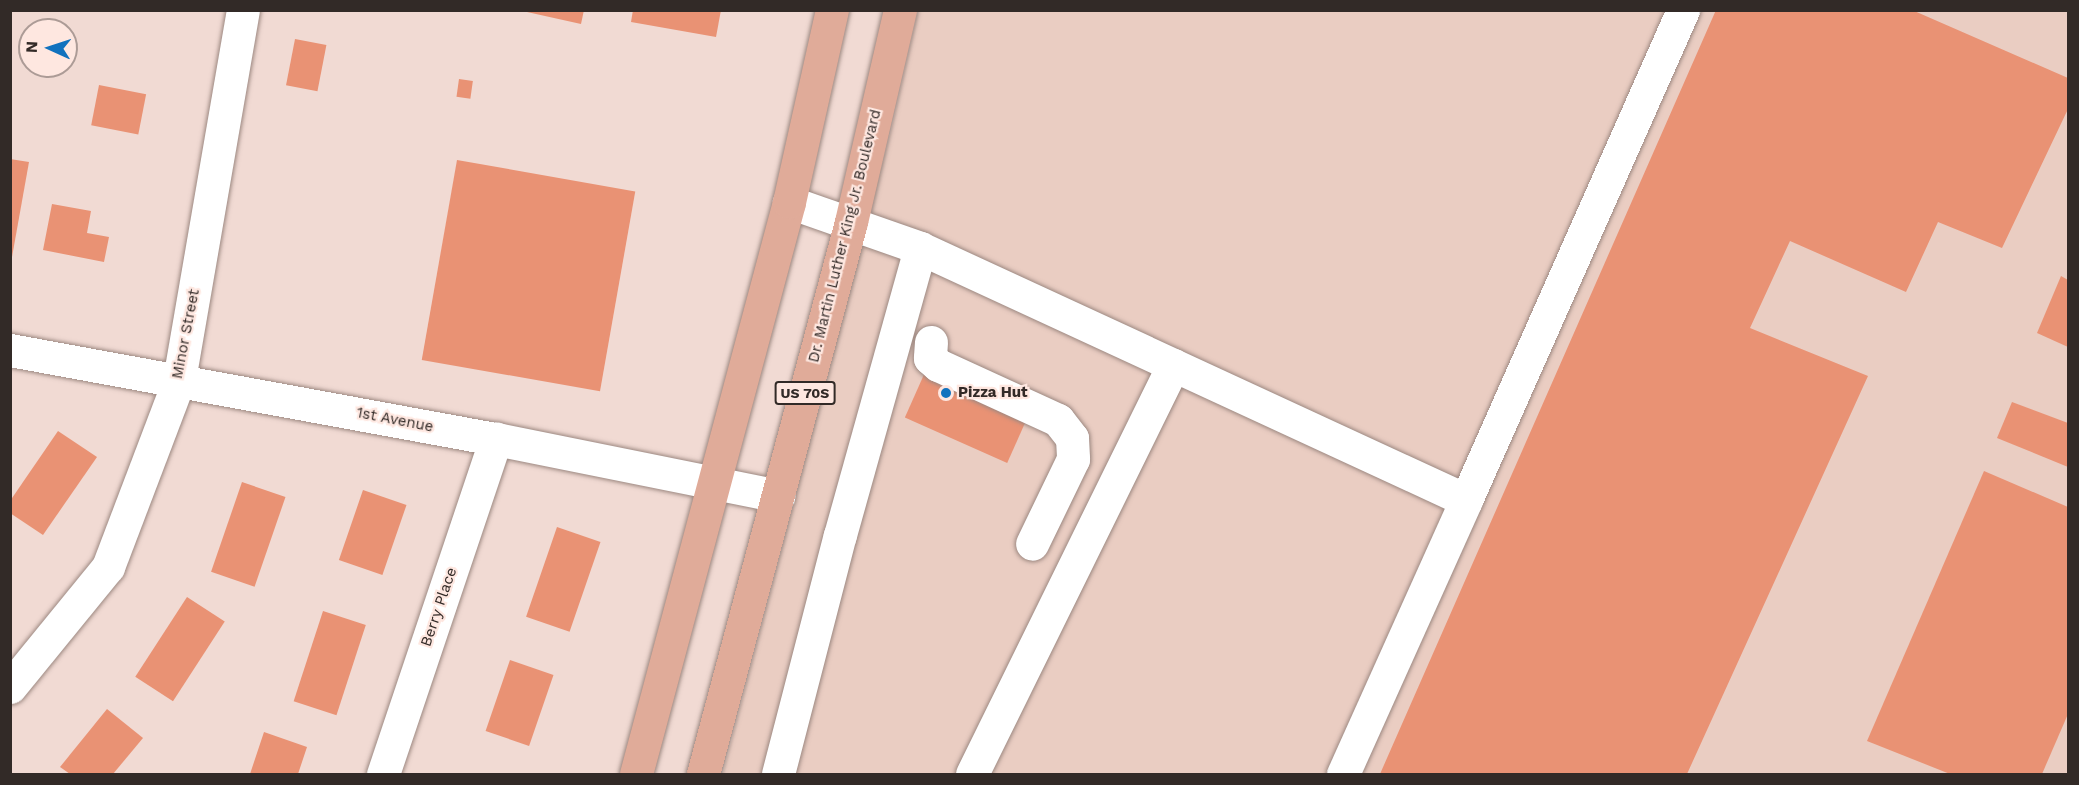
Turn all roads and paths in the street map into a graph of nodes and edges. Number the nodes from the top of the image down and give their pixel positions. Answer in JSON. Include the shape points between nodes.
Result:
{"nodes":[{"id":1,"x":243,"y":10,"type":"edge"},
{"id":2,"x":832,"y":10,"type":"edge"},
{"id":3,"x":900,"y":10,"type":"edge"},
{"id":4,"x":1683,"y":10,"type":"edge"},
{"id":5,"x":789,"y":202,"type":"junction"},
{"id":6,"x":851,"y":222,"type":"junction"},
{"id":7,"x":920,"y":248,"type":"junction"},
{"id":8,"x":931,"y":342,"type":"dead end"},
{"id":9,"x":10,"y":350,"type":"edge"},
{"id":10,"x":1173,"y":365,"type":"junction"},
{"id":11,"x":179,"y":380,"type":"junction"},
{"id":12,"x":496,"y":439,"type":"junction"},
{"id":13,"x":715,"y":482,"type":"junction"},
{"id":14,"x":778,"y":496,"type":"junction"},
{"id":15,"x":1466,"y":500,"type":"junction"},
{"id":16,"x":1032,"y":544,"type":"dead end"},
{"id":17,"x":10,"y":687,"type":"edge"},
{"id":18,"x":383,"y":774,"type":"edge"},
{"id":19,"x":636,"y":774,"type":"edge"},
{"id":20,"x":703,"y":774,"type":"edge"},
{"id":21,"x":778,"y":774,"type":"edge"},
{"id":22,"x":972,"y":774,"type":"edge"},
{"id":23,"x":1343,"y":774,"type":"edge"}],
"edges":[{"from":1,"to":11,"type":"street","name":"Minor Street"},
{"from":2,"to":5,"type":"main road"},
{"from":3,"to":6,"type":"main road","name":"Dr. Martin Luther King Jr. Boulevard","number":"US 70S"},
{"from":4,"to":15,"type":"street"},
{"from":5,"to":6,"type":"street"},
{"from":5,"to":13,"type":"main road"},
{"from":6,"to":7,"type":"street"},
{"from":6,"to":14,"type":"main road","name":"Dr. Martin Luther King Jr. Boulevard","number":"US 70S"},
{"from":7,"to":10,"type":"street"},
{"from":7,"to":21,"type":"street"},
{"from":8,"to":16,"type":"street","via":[[930,358],[938,365],[1058,420],[1072,438],[1073,459]]},
{"from":9,"to":11,"type":"street","name":"1st Avenue"},
{"from":10,"to":15,"type":"street"},
{"from":10,"to":22,"type":"street"},
{"from":11,"to":12,"type":"street","name":"1st Avenue"},
{"from":11,"to":17,"type":"street","name":"Minor Street","via":[[108,567]]},
{"from":12,"to":13,"type":"street","name":"1st Avenue"},
{"from":12,"to":18,"type":"street","name":"Berry Place"},
{"from":13,"to":14,"type":"street","name":"1st Avenue"},
{"from":13,"to":19,"type":"main road"},
{"from":14,"to":20,"type":"main road","name":"Dr. Martin Luther King Jr. Boulevard","number":"US 70S"},
{"from":15,"to":23,"type":"street"}]}
